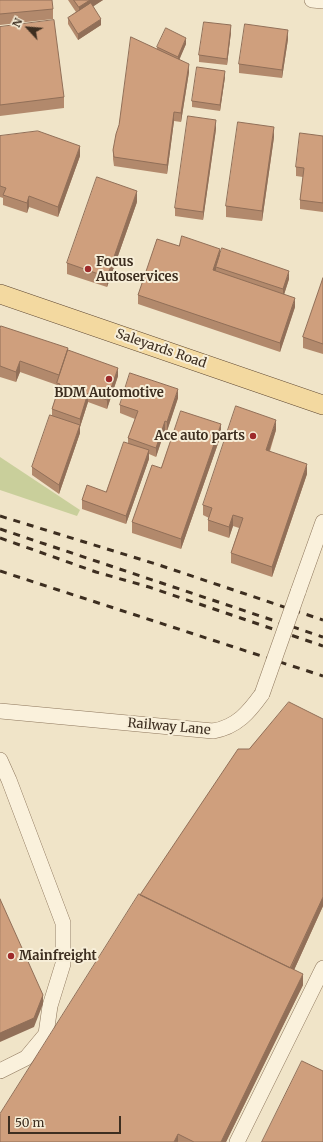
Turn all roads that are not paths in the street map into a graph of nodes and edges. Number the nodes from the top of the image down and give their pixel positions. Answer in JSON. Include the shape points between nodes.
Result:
{"nodes":[{"id":1,"x":312,"y":0,"type":"edge"},
{"id":2,"x":323,"y":1,"type":"edge"},
{"id":3,"x":0,"y":294,"type":"edge"},
{"id":4,"x":323,"y":405,"type":"edge"},
{"id":5,"x":323,"y":522,"type":"edge"},
{"id":6,"x":0,"y":711,"type":"edge"},
{"id":7,"x":0,"y":760,"type":"edge"},
{"id":8,"x":321,"y":977,"type":"edge"},
{"id":9,"x":0,"y":1071,"type":"edge"},
{"id":10,"x":237,"y":1142,"type":"edge"}],
"edges":[{"from":1,"to":2,"type":"street"},
{"from":3,"to":4,"type":"main road","name":"Saleyards Road"},
{"from":5,"to":6,"type":"street","name":"Railway Lane","bridge":true,"via":[[262,694],[240,721],[213,731]]},
{"from":7,"to":9,"type":"street","via":[[63,924],[63,964],[50,1006],[46,1034],[26,1058]]},
{"from":8,"to":10,"type":"street"}]}
